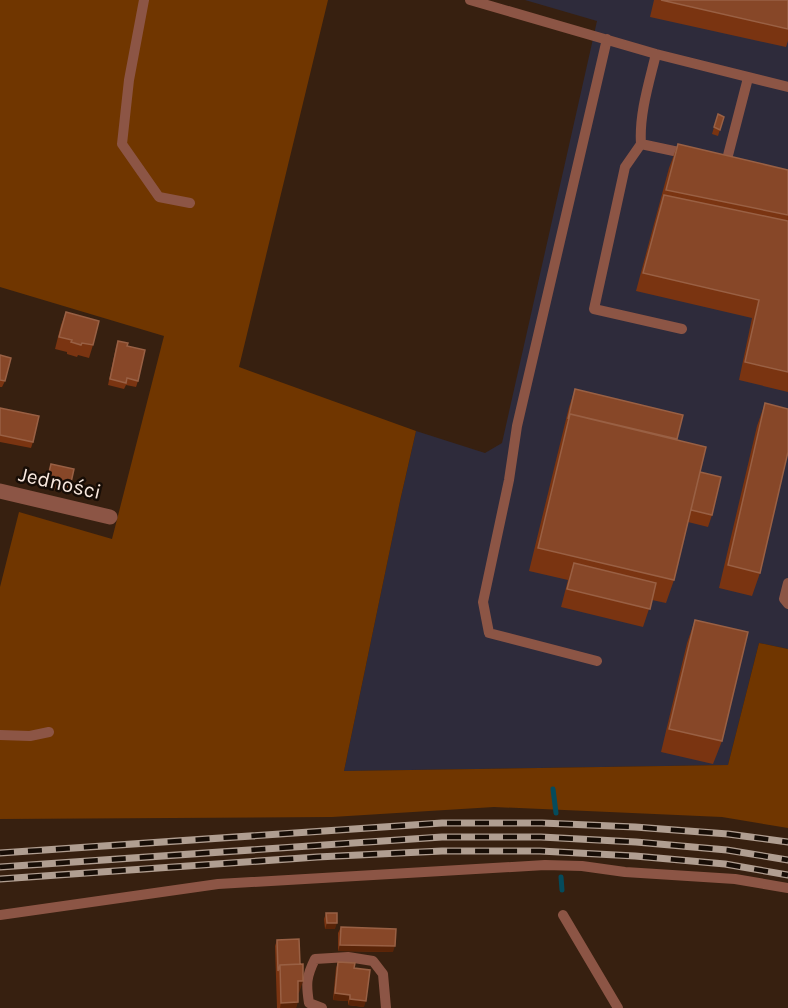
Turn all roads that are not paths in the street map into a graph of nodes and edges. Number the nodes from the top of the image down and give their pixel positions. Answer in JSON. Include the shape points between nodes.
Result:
{"nodes":[{"id":1,"x":144,"y":0,"type":"edge"},
{"id":2,"x":470,"y":0,"type":"edge"},
{"id":3,"x":607,"y":39,"type":"junction"},
{"id":4,"x":656,"y":54,"type":"junction"},
{"id":5,"x":748,"y":78,"type":"junction"},
{"id":6,"x":788,"y":87,"type":"edge"},
{"id":7,"x":641,"y":144,"type":"junction"},
{"id":8,"x":694,"y":156,"type":"edge"},
{"id":9,"x":716,"y":160,"type":"edge"},
{"id":10,"x":190,"y":203,"type":"dead end"},
{"id":11,"x":682,"y":329,"type":"dead end"},
{"id":12,"x":0,"y":490,"type":"edge"},
{"id":13,"x":110,"y":517,"type":"dead end"},
{"id":14,"x":788,"y":583,"type":"edge"},
{"id":15,"x":788,"y":604,"type":"edge"},
{"id":16,"x":597,"y":661,"type":"dead end"},
{"id":17,"x":50,"y":732,"type":"dead end"},
{"id":18,"x":0,"y":735,"type":"edge"},
{"id":19,"x":788,"y":888,"type":"edge"},
{"id":20,"x":0,"y":915,"type":"edge"},
{"id":21,"x":563,"y":915,"type":"dead end"},
{"id":22,"x":322,"y":1008,"type":"edge"},
{"id":23,"x":386,"y":1008,"type":"edge"},
{"id":24,"x":618,"y":1008,"type":"edge"}],
"edges":[{"from":1,"to":10,"type":"lane","via":[[122,144],[159,197]]},
{"from":2,"to":3,"type":"lane"},
{"from":3,"to":4,"type":"lane"},
{"from":3,"to":16,"type":"lane","via":[[517,426],[483,602],[489,633]]},
{"from":4,"to":5,"type":"lane"},
{"from":4,"to":7,"type":"lane","via":[[640,130]]},
{"from":5,"to":6,"type":"lane"},
{"from":5,"to":9,"type":"lane","via":[[726,163]]},
{"from":7,"to":8,"type":"lane"},
{"from":7,"to":11,"type":"lane","via":[[625,167],[594,309]]},
{"from":12,"to":13,"type":"street","name":"Jedności"},
{"from":14,"to":15,"type":"lane","via":[[784,599]]},
{"from":17,"to":18,"type":"lane"},
{"from":19,"to":20,"type":"lane","via":[[735,879],[545,866],[218,884]]},
{"from":21,"to":24,"type":"lane"},
{"from":22,"to":23,"type":"lane","via":[[309,1003],[307,990],[315,959],[348,957],[373,961],[383,974]]}]}
